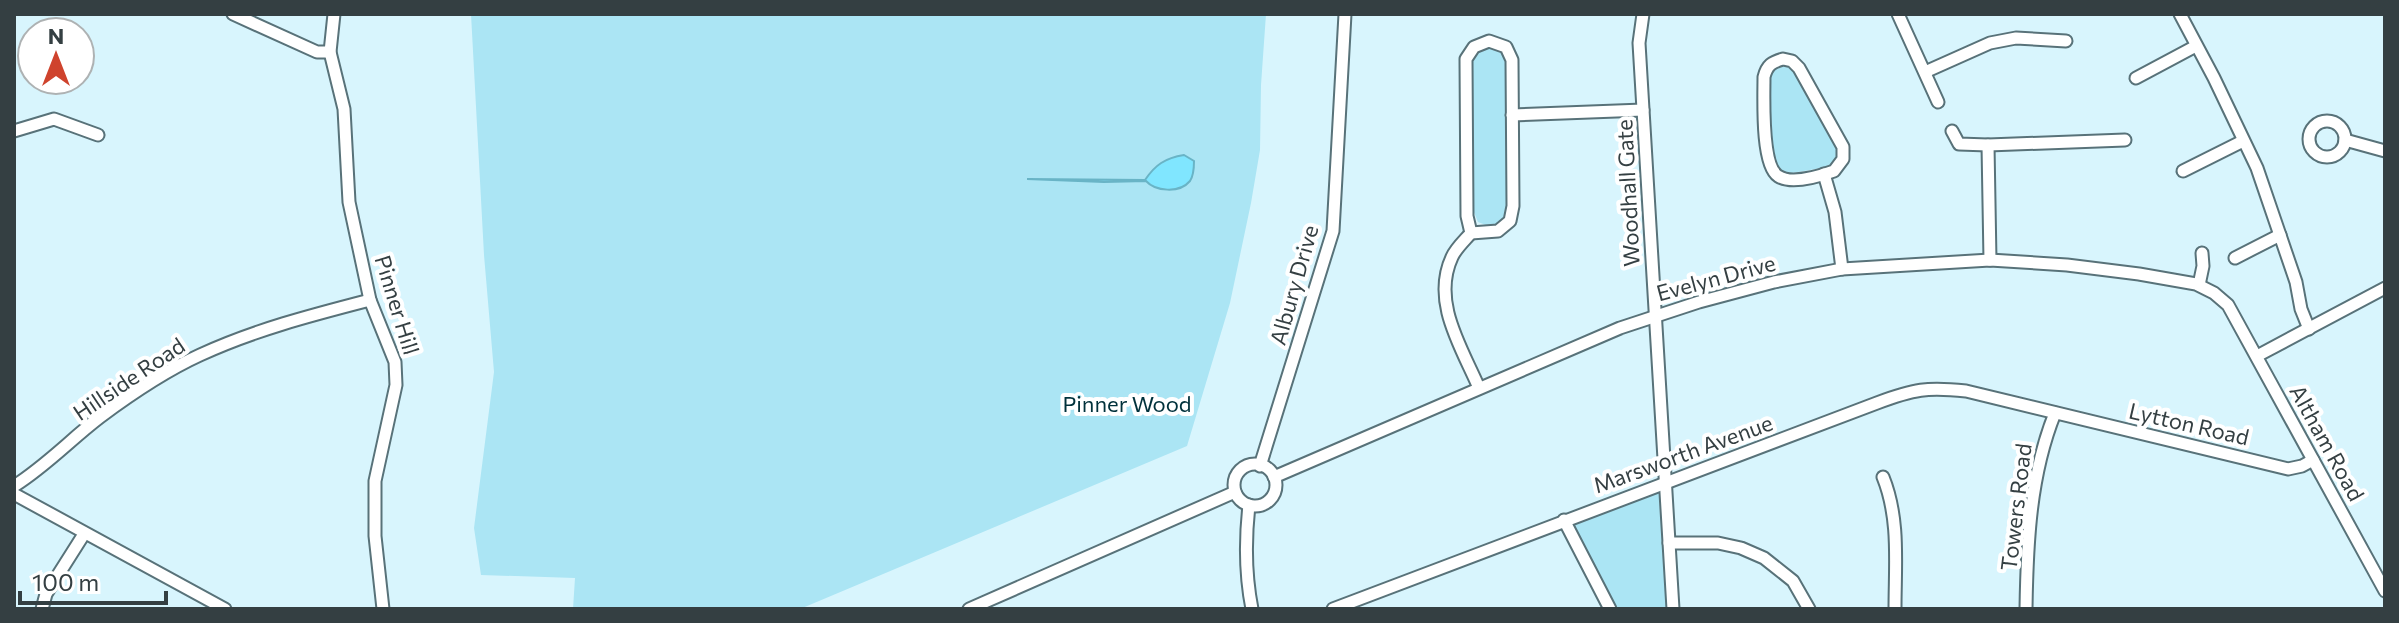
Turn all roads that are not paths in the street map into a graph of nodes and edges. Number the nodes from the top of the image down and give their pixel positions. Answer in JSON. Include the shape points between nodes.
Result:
{"nodes":[{"id":1,"x":233,"y":14,"type":"edge"},
{"id":2,"x":334,"y":14,"type":"edge"},
{"id":3,"x":1345,"y":14,"type":"edge"},
{"id":4,"x":1643,"y":14,"type":"edge"},
{"id":5,"x":1898,"y":14,"type":"edge"},
{"id":6,"x":2180,"y":14,"type":"edge"},
{"id":7,"x":2066,"y":41,"type":"dead end"},
{"id":8,"x":2196,"y":46,"type":"junction"},
{"id":9,"x":330,"y":52,"type":"junction"},
{"id":10,"x":1925,"y":72,"type":"junction"},
{"id":11,"x":2136,"y":78,"type":"dead end"},
{"id":12,"x":1938,"y":102,"type":"dead end"},
{"id":13,"x":1643,"y":110,"type":"junction"},
{"id":14,"x":1512,"y":115,"type":"junction"},
{"id":15,"x":14,"y":131,"type":"edge"},
{"id":16,"x":1952,"y":131,"type":"dead end"},
{"id":17,"x":98,"y":135,"type":"dead end"},
{"id":18,"x":2125,"y":140,"type":"dead end"},
{"id":19,"x":2345,"y":140,"type":"dead end"},
{"id":20,"x":2243,"y":141,"type":"junction"},
{"id":21,"x":1988,"y":145,"type":"junction"},
{"id":22,"x":2385,"y":151,"type":"edge"},
{"id":23,"x":2183,"y":171,"type":"dead end"},
{"id":24,"x":1824,"y":174,"type":"junction"},
{"id":25,"x":1471,"y":233,"type":"junction"},
{"id":26,"x":2280,"y":235,"type":"junction"},
{"id":27,"x":2202,"y":253,"type":"dead end"},
{"id":28,"x":2235,"y":258,"type":"dead end"},
{"id":29,"x":1990,"y":260,"type":"junction"},
{"id":30,"x":1842,"y":269,"type":"junction"},
{"id":31,"x":2199,"y":285,"type":"junction"},
{"id":32,"x":2384,"y":290,"type":"edge"},
{"id":33,"x":370,"y":300,"type":"junction"},
{"id":34,"x":1655,"y":315,"type":"junction"},
{"id":35,"x":2309,"y":329,"type":"junction"},
{"id":36,"x":2257,"y":356,"type":"junction"},
{"id":37,"x":1479,"y":388,"type":"junction"},
{"id":38,"x":2055,"y":413,"type":"junction"},
{"id":39,"x":2313,"y":460,"type":"junction"},
{"id":40,"x":1260,"y":466,"type":"junction"},
{"id":41,"x":1274,"y":477,"type":"junction"},
{"id":42,"x":1883,"y":477,"type":"dead end"},
{"id":43,"x":1666,"y":481,"type":"junction"},
{"id":44,"x":14,"y":486,"type":"edge"},
{"id":45,"x":1235,"y":492,"type":"junction"},
{"id":46,"x":14,"y":494,"type":"edge"},
{"id":47,"x":1249,"y":505,"type":"junction"},
{"id":48,"x":1564,"y":520,"type":"junction"},
{"id":49,"x":84,"y":534,"type":"junction"},
{"id":50,"x":1669,"y":543,"type":"junction"},
{"id":51,"x":2385,"y":591,"type":"edge"},
{"id":52,"x":42,"y":609,"type":"edge"},
{"id":53,"x":225,"y":609,"type":"edge"},
{"id":54,"x":383,"y":609,"type":"edge"},
{"id":55,"x":969,"y":609,"type":"edge"},
{"id":56,"x":1252,"y":609,"type":"edge"},
{"id":57,"x":1333,"y":609,"type":"edge"},
{"id":58,"x":1610,"y":609,"type":"edge"},
{"id":59,"x":1673,"y":609,"type":"edge"},
{"id":60,"x":1809,"y":609,"type":"edge"},
{"id":61,"x":1895,"y":609,"type":"edge"},
{"id":62,"x":2026,"y":609,"type":"edge"}],
"edges":[{"from":1,"to":9,"type":"street","via":[[317,52]]},
{"from":2,"to":9,"type":"street","name":"Pinner Hill"},
{"from":3,"to":40,"type":"street","name":"Albury Drive","via":[[1333,231]]},
{"from":4,"to":13,"type":"street","name":"Woodhall Gate"},
{"from":5,"to":10,"type":"street"},
{"from":6,"to":8,"type":"street"},
{"from":7,"to":10,"type":"street","via":[[2016,38],[1990,43]]},
{"from":8,"to":11,"type":"street"},
{"from":8,"to":20,"type":"street"},
{"from":9,"to":33,"type":"street","name":"Pinner Hill","via":[[344,109],[349,202]]},
{"from":10,"to":12,"type":"street"},
{"from":13,"to":14,"type":"street"},
{"from":13,"to":34,"type":"street","name":"Woodhall Gate"},
{"from":14,"to":25,"type":"street","via":[[1510,221],[1498,231]]},
{"from":14,"to":25,"type":"street","via":[[1512,60],[1506,47],[1489,41],[1474,47],[1466,59]]},
{"from":15,"to":17,"type":"street","via":[[54,119]]},
{"from":16,"to":21,"type":"street","via":[[1959,144]]},
{"from":18,"to":21,"type":"street"},
{"from":19,"to":22,"type":"street"},
{"from":20,"to":23,"type":"street"},
{"from":20,"to":26,"type":"street"},
{"from":21,"to":29,"type":"street"},
{"from":24,"to":24,"type":"street","via":[[1787,180],[1768,163],[1764,77],[1773,62],[1792,61],[1799,68],[1843,147],[1843,159]]},
{"from":24,"to":30,"type":"street"},
{"from":25,"to":37,"type":"street","via":[[1452,255],[1444,283],[1446,312]]},
{"from":26,"to":28,"type":"street"},
{"from":26,"to":35,"type":"street"},
{"from":27,"to":31,"type":"street"},
{"from":29,"to":30,"type":"street","name":"Evelyn Drive"},
{"from":29,"to":31,"type":"street","name":"Evelyn Drive","via":[[2067,265]]},
{"from":30,"to":34,"type":"street","name":"Evelyn Drive"},
{"from":31,"to":36,"type":"street","name":"Evelyn Drive","via":[[2228,305]]},
{"from":32,"to":35,"type":"street"},
{"from":33,"to":44,"type":"street","name":"Hillside Road","via":[[293,320],[174,368],[100,417]]},
{"from":33,"to":54,"type":"street","name":"Pinner Hill","via":[[395,362],[396,385],[375,481]]},
{"from":34,"to":37,"type":"street","name":"Evelyn Drive"},
{"from":34,"to":43,"type":"street","name":"Woodhall Gate"},
{"from":35,"to":36,"type":"street"},
{"from":36,"to":39,"type":"street","name":"Altham Road"},
{"from":37,"to":41,"type":"street","name":"Evelyn Drive"},
{"from":38,"to":39,"type":"street","name":"Lytton Road","via":[[2288,469]]},
{"from":38,"to":43,"type":"street","name":"Marsworth Avenue","via":[[1966,391],[1927,388]]},
{"from":38,"to":62,"type":"street","name":"Towers Road","via":[[2036,474]]},
{"from":39,"to":51,"type":"street","name":"Altham Road"},
{"from":40,"to":41,"type":"street"},
{"from":40,"to":45,"type":"street","via":[[1242,469]]},
{"from":41,"to":47,"type":"street","via":[[1272,497],[1262,505]]},
{"from":42,"to":61,"type":"street","via":[[1895,516]]},
{"from":43,"to":48,"type":"street","name":"Marsworth Avenue"},
{"from":43,"to":50,"type":"street","name":"Woodhall Gate"},
{"from":45,"to":47,"type":"street"},
{"from":45,"to":55,"type":"street"},
{"from":46,"to":49,"type":"street"},
{"from":47,"to":56,"type":"street","via":[[1245,543]]},
{"from":48,"to":57,"type":"street","name":"Marsworth Avenue"},
{"from":48,"to":58,"type":"street"},
{"from":49,"to":52,"type":"street"},
{"from":49,"to":53,"type":"street"},
{"from":50,"to":59,"type":"street","name":"Woodhall Gate"},
{"from":50,"to":60,"type":"street","via":[[1718,543],[1764,558],[1793,581]]}]}
